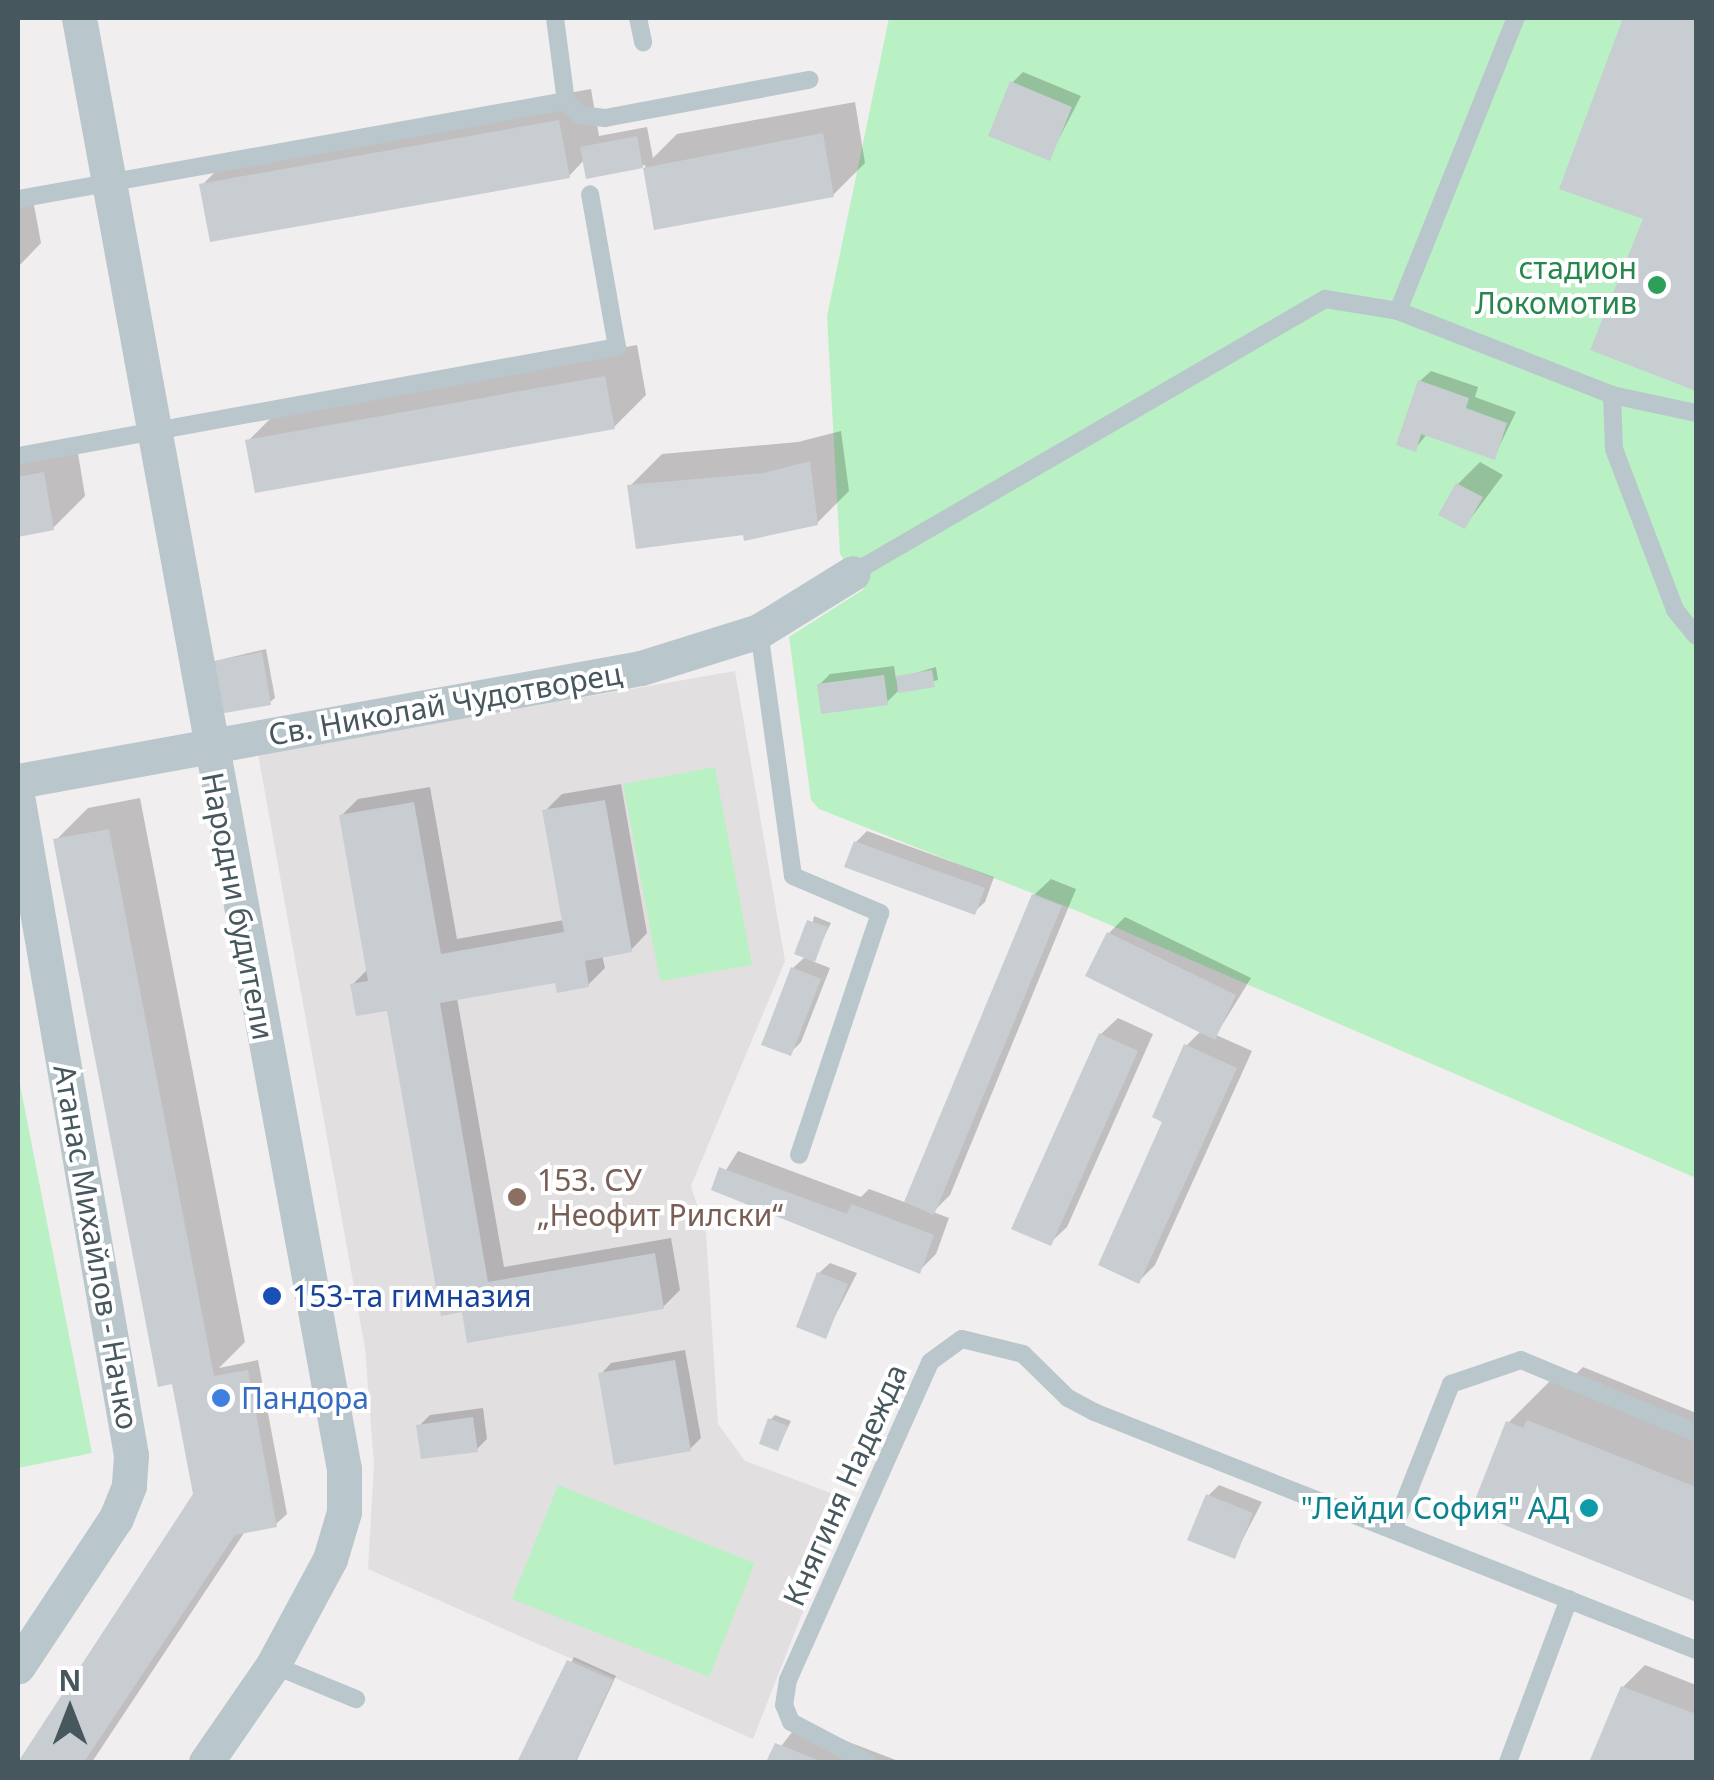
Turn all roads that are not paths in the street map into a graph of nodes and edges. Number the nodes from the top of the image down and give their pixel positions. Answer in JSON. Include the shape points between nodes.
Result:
{"nodes":[{"id":1,"x":79,"y":18,"type":"edge"},
{"id":2,"x":555,"y":18,"type":"edge"},
{"id":3,"x":638,"y":18,"type":"edge"},
{"id":4,"x":1516,"y":18,"type":"edge"},
{"id":5,"x":643,"y":42,"type":"dead end"},
{"id":6,"x":809,"y":80,"type":"dead end"},
{"id":7,"x":566,"y":100,"type":"junction"},
{"id":8,"x":108,"y":183,"type":"junction"},
{"id":9,"x":590,"y":194,"type":"dead end"},
{"id":10,"x":18,"y":199,"type":"edge"},
{"id":11,"x":1398,"y":312,"type":"junction"},
{"id":12,"x":1612,"y":395,"type":"junction"},
{"id":13,"x":1696,"y":413,"type":"edge"},
{"id":14,"x":151,"y":432,"type":"junction"},
{"id":15,"x":18,"y":456,"type":"edge"},
{"id":16,"x":854,"y":574,"type":"joint"},
{"id":17,"x":759,"y":631,"type":"junction"},
{"id":18,"x":1696,"y":636,"type":"edge"},
{"id":19,"x":208,"y":746,"type":"junction"},
{"id":20,"x":18,"y":781,"type":"edge"},
{"id":21,"x":18,"y":800,"type":"edge"},
{"id":22,"x":799,"y":1155,"type":"dead end"},
{"id":23,"x":1696,"y":1433,"type":"edge"},
{"id":24,"x":1394,"y":1528,"type":"junction"},
{"id":25,"x":1570,"y":1598,"type":"junction"},
{"id":26,"x":1696,"y":1650,"type":"edge"},
{"id":27,"x":273,"y":1665,"type":"junction"},
{"id":28,"x":18,"y":1666,"type":"edge"},
{"id":29,"x":356,"y":1700,"type":"dead end"},
{"id":30,"x":206,"y":1762,"type":"edge"},
{"id":31,"x":866,"y":1762,"type":"edge"},
{"id":32,"x":1508,"y":1762,"type":"edge"}],
"edges":[{"from":1,"to":8,"type":"street","name":"Народни будители"},
{"from":2,"to":7,"type":"lane"},
{"from":3,"to":5,"type":"lane"},
{"from":4,"to":11,"type":"lane"},
{"from":6,"to":7,"type":"lane","via":[[604,118],[580,115]]},
{"from":7,"to":8,"type":"lane"},
{"from":8,"to":10,"type":"lane"},
{"from":8,"to":14,"type":"street","name":"Народни будители"},
{"from":9,"to":14,"type":"lane","via":[[617,347]]},
{"from":11,"to":12,"type":"lane"},
{"from":11,"to":16,"type":"lane","via":[[1326,299]]},
{"from":12,"to":13,"type":"lane"},
{"from":12,"to":18,"type":"lane","via":[[1614,450],[1675,610]]},
{"from":14,"to":15,"type":"lane"},
{"from":14,"to":19,"type":"street","name":"Народни будители"},
{"from":16,"to":17,"type":"street","name":"Св. Николай Чудотворец"},
{"from":17,"to":19,"type":"street","name":"Св. Николай Чудотворец","via":[[640,668]]},
{"from":17,"to":22,"type":"lane","via":[[793,876],[880,913]]},
{"from":19,"to":20,"type":"street","name":"Св. Николай Чудотворец"},
{"from":19,"to":27,"type":"street","name":"Народни будители","via":[[344,1469],[344,1512],[330,1559]]},
{"from":21,"to":28,"type":"street","name":"Атанас Михайлов - Начко","via":[[130,1456],[129,1486],[116,1518]]},
{"from":23,"to":24,"type":"lane","via":[[1520,1360],[1451,1384]]},
{"from":24,"to":25,"type":"lane","name":"Княгиня Надежда"},
{"from":24,"to":31,"type":"lane","name":"Княгиня Надежда","via":[[1094,1412],[1068,1398],[1023,1354],[962,1339],[930,1362],[788,1680],[784,1704],[791,1722]]},
{"from":25,"to":26,"type":"lane","name":"Княгиня Надежда"},
{"from":25,"to":32,"type":"lane"},
{"from":27,"to":29,"type":"lane"},
{"from":27,"to":30,"type":"street","name":"Народни будители"}]}
